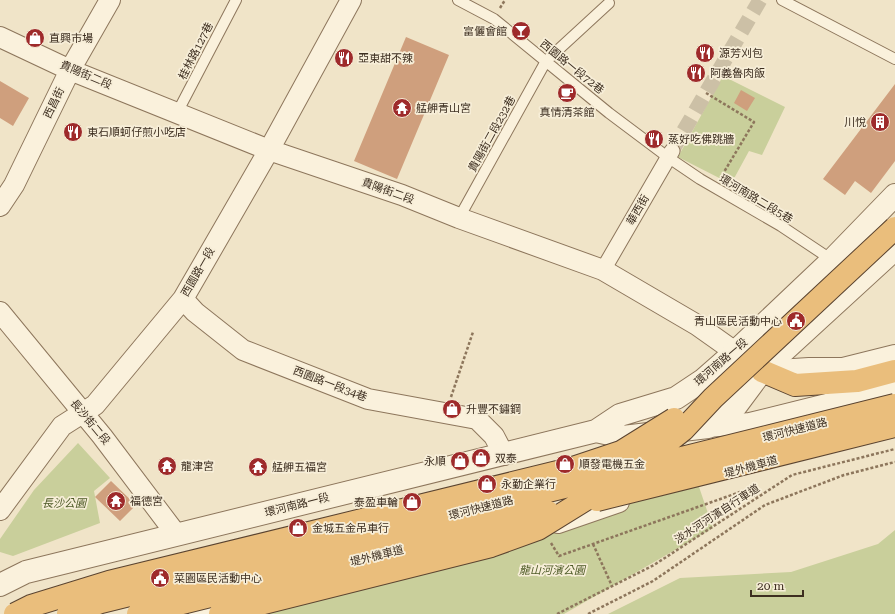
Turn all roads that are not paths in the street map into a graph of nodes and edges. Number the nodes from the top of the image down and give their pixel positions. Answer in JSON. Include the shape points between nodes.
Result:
{"nodes":[{"id":1,"x":110,"y":0,"type":"edge"},
{"id":2,"x":236,"y":0,"type":"edge"},
{"id":3,"x":351,"y":0,"type":"edge"},
{"id":4,"x":458,"y":0,"type":"edge"},
{"id":5,"x":782,"y":0,"type":"edge"},
{"id":6,"x":609,"y":3,"type":"dead end"},
{"id":7,"x":0,"y":37,"type":"edge"},
{"id":8,"x":895,"y":59,"type":"edge"},
{"id":9,"x":546,"y":61,"type":"junction"},
{"id":10,"x":70,"y":70,"type":"junction"},
{"id":11,"x":177,"y":113,"type":"junction"},
{"id":12,"x":269,"y":150,"type":"junction"},
{"id":13,"x":671,"y":154,"type":"junction"},
{"id":14,"x":895,"y":195,"type":"edge"},
{"id":15,"x":0,"y":206,"type":"edge"},
{"id":16,"x":459,"y":218,"type":"junction"},
{"id":17,"x":895,"y":228,"type":"edge"},
{"id":18,"x":895,"y":249,"type":"edge"},
{"id":19,"x":832,"y":260,"type":"junction"},
{"id":20,"x":603,"y":270,"type":"junction"},
{"id":21,"x":183,"y":299,"type":"junction"},
{"id":22,"x":0,"y":312,"type":"edge"},
{"id":23,"x":736,"y":351,"type":"junction"},
{"id":24,"x":895,"y":355,"type":"edge"},
{"id":25,"x":762,"y":371,"type":"junction"},
{"id":26,"x":895,"y":371,"type":"edge"},
{"id":27,"x":895,"y":387,"type":"edge"},
{"id":28,"x":713,"y":398,"type":"junction"},
{"id":29,"x":895,"y":405,"type":"edge"},
{"id":30,"x":81,"y":412,"type":"junction"},
{"id":31,"x":895,"y":426,"type":"edge"},
{"id":32,"x":708,"y":427,"type":"junction"},
{"id":33,"x":596,"y":431,"type":"junction"},
{"id":34,"x":895,"y":431,"type":"edge"},
{"id":35,"x":504,"y":454,"type":"junction"},
{"id":36,"x":608,"y":505,"type":"junction"},
{"id":37,"x":0,"y":510,"type":"edge"},
{"id":38,"x":176,"y":534,"type":"junction"},
{"id":39,"x":0,"y":585,"type":"edge"},
{"id":40,"x":15,"y":614,"type":"edge"},
{"id":41,"x":68,"y":614,"type":"edge"},
{"id":42,"x":138,"y":614,"type":"edge"},
{"id":43,"x":147,"y":614,"type":"edge"},
{"id":44,"x":199,"y":614,"type":"edge"},
{"id":45,"x":220,"y":614,"type":"edge"}],
"edges":[{"from":1,"to":10,"type":"street","name":"西昌街"},
{"from":2,"to":11,"type":"lane","name":"桂林路127巷"},
{"from":3,"to":12,"type":"street","name":"西園路一段"},
{"from":4,"to":9,"type":"lane","name":"西園路一段72巷","via":[[494,19]]},
{"from":5,"to":8,"type":"lane"},
{"from":6,"to":9,"type":"lane","name":"貴陽街二段232巷"},
{"from":7,"to":10,"type":"street","name":"貴陽街二段"},
{"from":9,"to":13,"type":"lane","name":"西園路一段72巷","via":[[609,113]]},
{"from":9,"to":16,"type":"lane","name":"貴陽街二段232巷"},
{"from":10,"to":11,"type":"street","name":"貴陽街二段"},
{"from":10,"to":15,"type":"street","name":"西昌街","via":[[14,185]]},
{"from":11,"to":12,"type":"street","name":"貴陽街二段"},
{"from":12,"to":16,"type":"street","name":"貴陽街二段","via":[[402,195]]},
{"from":12,"to":21,"type":"street","name":"西園路一段"},
{"from":13,"to":19,"type":"lane","name":"環河南路二段5巷","via":[[715,188]]},
{"from":13,"to":20,"type":"street","name":"華西街"},
{"from":14,"to":19,"type":"street","name":"環河南路一段"},
{"from":16,"to":20,"type":"street","name":"貴陽街二段"},
{"from":17,"to":28,"type":"highway","bridge":true},
{"from":18,"to":25,"type":"street"},
{"from":19,"to":23,"type":"street","name":"環河南路一段"},
{"from":20,"to":23,"type":"street","name":"貴陽街二段"},
{"from":21,"to":30,"type":"street","name":"西園路一段","via":[[95,405]]},
{"from":21,"to":35,"type":"street","name":"西園路一段34巷","via":[[195,312],[243,350],[368,399],[478,420],[494,436]]},
{"from":22,"to":30,"type":"street","name":"長沙街二段"},
{"from":23,"to":25,"type":"street","name":"貴陽街二段"},
{"from":23,"to":33,"type":"street","name":"環河南路一段","via":[[703,380],[676,398],[620,415]]},
{"from":24,"to":25,"type":"street","via":[[843,368]]},
{"from":25,"to":26,"type":"highway","via":[[795,385],[857,381]]},
{"from":25,"to":32,"type":"street","via":[[736,406]]},
{"from":27,"to":32,"type":"street","via":[[750,423]]},
{"from":28,"to":40,"type":"highway","bridge":true,"via":[[621,452],[570,469],[109,582],[31,606]]},
{"from":28,"to":45,"type":"highway","bridge":true,"via":[[683,430],[630,472],[538,529],[491,546]]},
{"from":29,"to":41,"type":"highway","name":"環河快速道路","bridge":true,"via":[[100,602]]},
{"from":30,"to":37,"type":"street","name":"西園路一段","via":[[62,426]]},
{"from":30,"to":38,"type":"street","name":"長沙街二段"},
{"from":31,"to":42,"type":"highway","name":"環河快速道路","bridge":true},
{"from":32,"to":33,"type":"street","name":"環河南路一段","via":[[623,436]]},
{"from":33,"to":35,"type":"street","name":"環河南路一段"},
{"from":34,"to":36,"type":"street","name":"堤外機車道"},
{"from":35,"to":38,"type":"street","name":"環河南路一段"},
{"from":36,"to":43,"type":"street","name":"堤外機車道","via":[[551,514]]},
{"from":36,"to":44,"type":"street","name":"堤外機車道","via":[[556,524]]},
{"from":38,"to":39,"type":"street","name":"環河南路一段","via":[[26,572]]}]}
